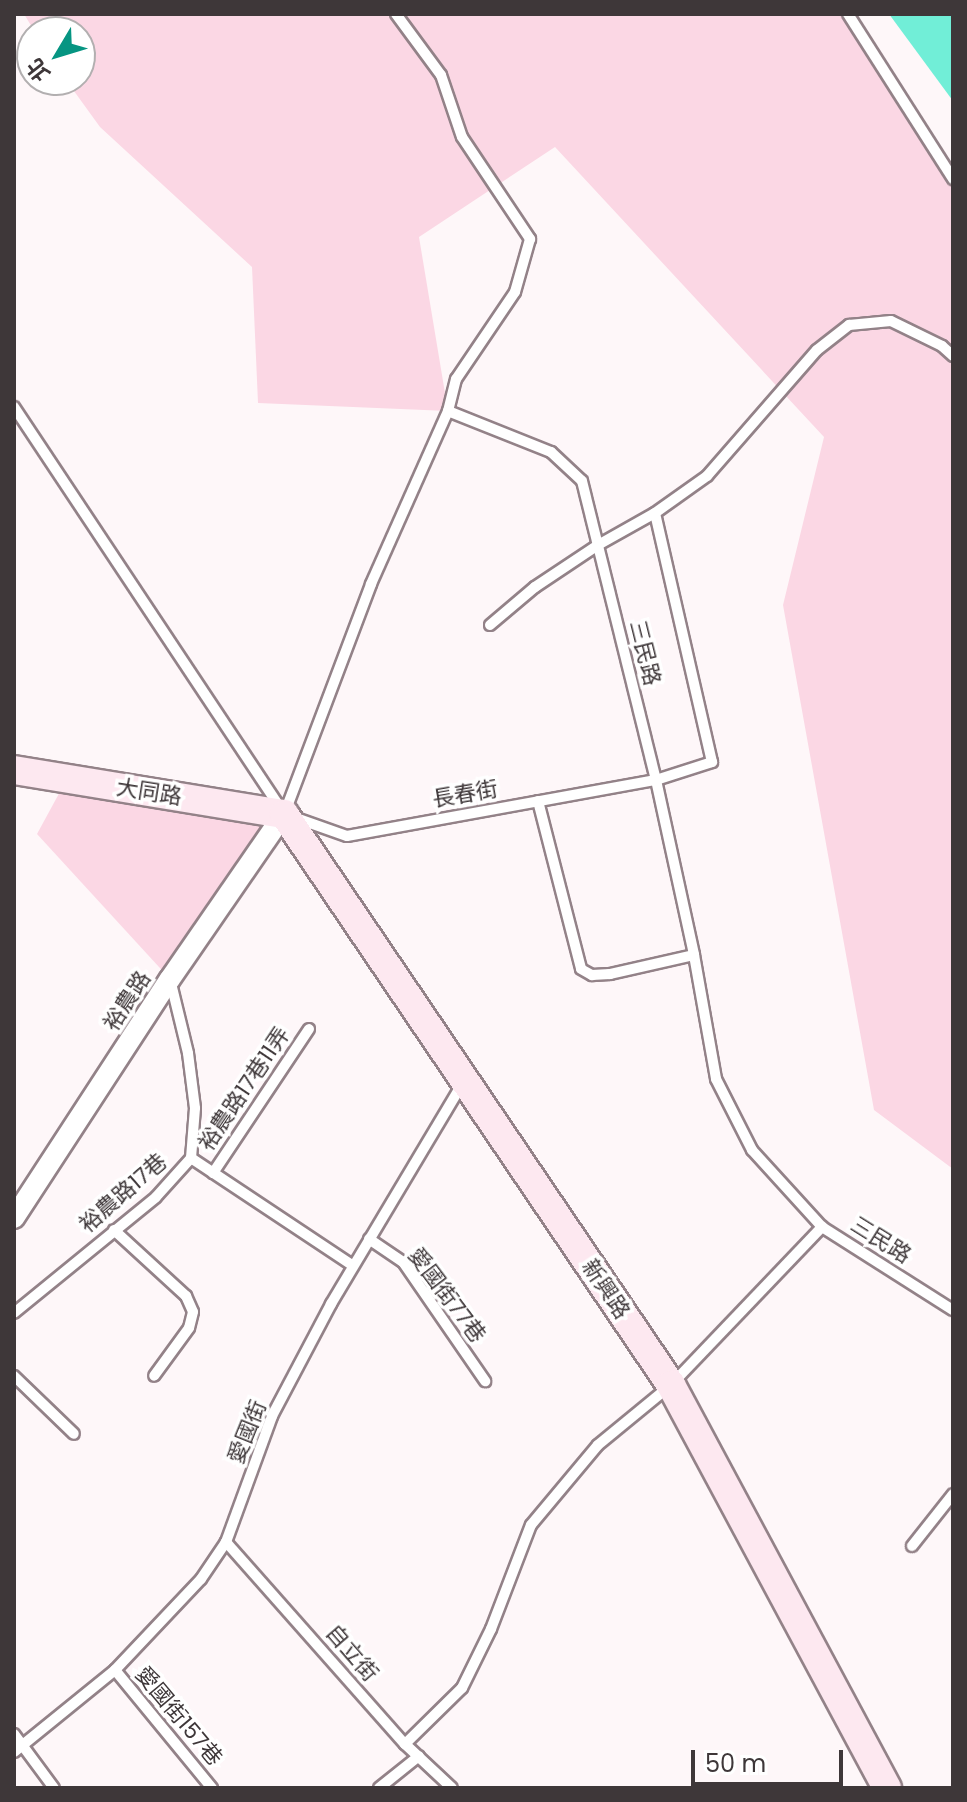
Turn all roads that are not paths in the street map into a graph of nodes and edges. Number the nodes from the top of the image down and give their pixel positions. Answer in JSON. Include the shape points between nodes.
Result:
{"nodes":[{"id":1,"x":396,"y":14,"type":"edge"},
{"id":2,"x":848,"y":14,"type":"edge"},
{"id":3,"x":953,"y":179,"type":"edge"},
{"id":4,"x":953,"y":356,"type":"edge"},
{"id":5,"x":14,"y":407,"type":"edge"},
{"id":6,"x":448,"y":411,"type":"junction"},
{"id":7,"x":655,"y":513,"type":"junction"},
{"id":8,"x":598,"y":545,"type":"junction"},
{"id":9,"x":490,"y":625,"type":"dead end"},
{"id":10,"x":14,"y":770,"type":"edge"},
{"id":11,"x":656,"y":780,"type":"junction"},
{"id":12,"x":538,"y":801,"type":"junction"},
{"id":13,"x":284,"y":814,"type":"junction"},
{"id":14,"x":694,"y":955,"type":"junction"},
{"id":15,"x":170,"y":979,"type":"junction"},
{"id":16,"x":309,"y":1029,"type":"dead end"},
{"id":17,"x":464,"y":1081,"type":"junction"},
{"id":18,"x":191,"y":1158,"type":"junction"},
{"id":19,"x":213,"y":1173,"type":"junction"},
{"id":20,"x":14,"y":1218,"type":"edge"},
{"id":21,"x":822,"y":1227,"type":"junction"},
{"id":22,"x":114,"y":1230,"type":"junction"},
{"id":23,"x":369,"y":1239,"type":"junction"},
{"id":24,"x":352,"y":1265,"type":"junction"},
{"id":25,"x":953,"y":1310,"type":"edge"},
{"id":26,"x":14,"y":1313,"type":"edge"},
{"id":27,"x":14,"y":1376,"type":"edge"},
{"id":28,"x":154,"y":1376,"type":"dead end"},
{"id":29,"x":485,"y":1381,"type":"dead end"},
{"id":30,"x":671,"y":1385,"type":"junction"},
{"id":31,"x":74,"y":1434,"type":"dead end"},
{"id":32,"x":953,"y":1494,"type":"edge"},
{"id":33,"x":226,"y":1542,"type":"junction"},
{"id":34,"x":912,"y":1546,"type":"dead end"},
{"id":35,"x":115,"y":1670,"type":"junction"},
{"id":36,"x":14,"y":1734,"type":"edge"},
{"id":37,"x":405,"y":1744,"type":"junction"},
{"id":38,"x":18,"y":1750,"type":"edge"},
{"id":39,"x":419,"y":1756,"type":"junction"},
{"id":40,"x":54,"y":1788,"type":"edge"},
{"id":41,"x":212,"y":1788,"type":"edge"},
{"id":42,"x":379,"y":1788,"type":"edge"},
{"id":43,"x":452,"y":1788,"type":"edge"},
{"id":44,"x":887,"y":1788,"type":"edge"}],
"edges":[{"from":1,"to":6,"type":"lane","via":[[441,75],[462,137],[530,239],[515,292],[456,379]]},
{"from":2,"to":3,"type":"lane"},
{"from":4,"to":7,"type":"lane","via":[[891,321],[849,325],[817,350],[707,476]]},
{"from":5,"to":13,"type":"lane"},
{"from":6,"to":8,"type":"lane","name":"三民路","via":[[551,452],[582,481]]},
{"from":6,"to":13,"type":"lane","via":[[371,584]]},
{"from":7,"to":8,"type":"lane"},
{"from":7,"to":11,"type":"lane","name":"長春街","via":[[712,762]]},
{"from":8,"to":9,"type":"lane"},
{"from":8,"to":11,"type":"lane","name":"三民路"},
{"from":10,"to":13,"type":"street","name":"大同路"},
{"from":11,"to":12,"type":"lane","name":"長春街"},
{"from":11,"to":14,"type":"lane","name":"三民路"},
{"from":12,"to":13,"type":"lane","name":"長春街","via":[[347,836]]},
{"from":12,"to":14,"type":"lane","via":[[581,969],[592,975],[610,974]]},
{"from":13,"to":15,"type":"street","name":"裕農路"},
{"from":13,"to":17,"type":"street","name":"新興路"},
{"from":14,"to":21,"type":"lane","name":"三民路","via":[[716,1079],[752,1150]]},
{"from":15,"to":18,"type":"lane","name":"裕農路17巷","via":[[195,1108]]},
{"from":15,"to":20,"type":"street","name":"裕農路"},
{"from":16,"to":19,"type":"lane","name":"裕農路17巷11弄"},
{"from":17,"to":23,"type":"lane","name":"愛國街"},
{"from":17,"to":30,"type":"street","name":"新興路"},
{"from":18,"to":19,"type":"lane","name":"裕農路17巷11弄"},
{"from":18,"to":22,"type":"lane","name":"裕農路17巷","via":[[174,1182]]},
{"from":19,"to":24,"type":"lane","name":"裕農路17巷11弄"},
{"from":21,"to":25,"type":"lane","name":"三民路"},
{"from":21,"to":30,"type":"lane"},
{"from":22,"to":26,"type":"lane","name":"裕農路17巷"},
{"from":22,"to":28,"type":"lane","via":[[186,1296],[193,1312],[189,1328]]},
{"from":23,"to":24,"type":"lane","name":"愛國街"},
{"from":23,"to":29,"type":"lane","name":"愛國街77巷","via":[[403,1262]]},
{"from":24,"to":33,"type":"lane","name":"愛國街","via":[[272,1416]]},
{"from":27,"to":31,"type":"lane"},
{"from":30,"to":37,"type":"lane","via":[[598,1445],[531,1525],[462,1688]]},
{"from":30,"to":44,"type":"street","name":"新興路"},
{"from":32,"to":34,"type":"lane"},
{"from":33,"to":35,"type":"lane","name":"愛國街","via":[[201,1579]]},
{"from":33,"to":37,"type":"lane","name":"自立街"},
{"from":35,"to":38,"type":"lane","name":"愛國街"},
{"from":35,"to":41,"type":"lane","name":"愛國街157巷"},
{"from":36,"to":38,"type":"lane"},
{"from":37,"to":39,"type":"lane","name":"自立街"},
{"from":38,"to":40,"type":"lane"},
{"from":39,"to":42,"type":"lane"},
{"from":39,"to":43,"type":"lane","name":"自立街"}]}
